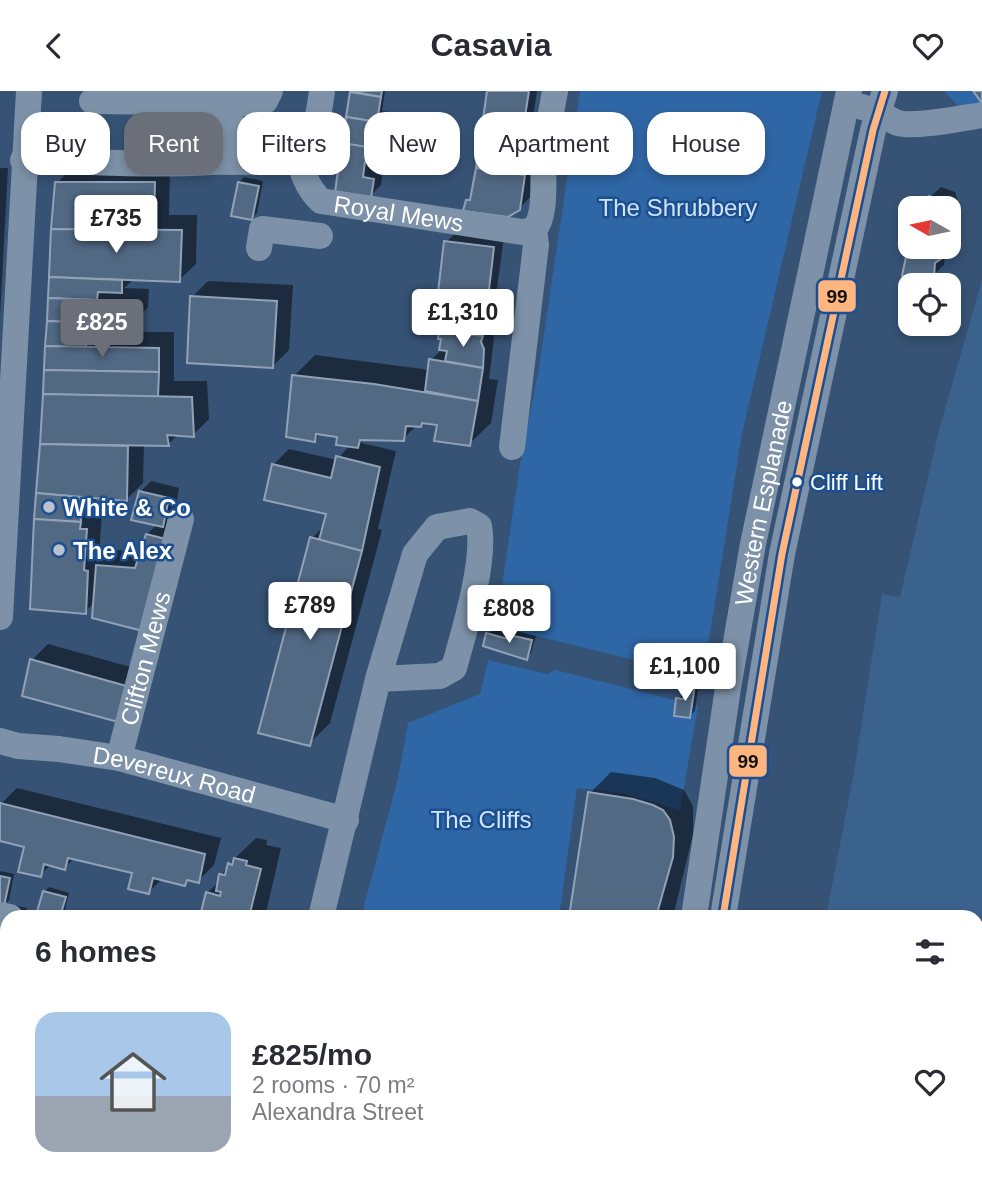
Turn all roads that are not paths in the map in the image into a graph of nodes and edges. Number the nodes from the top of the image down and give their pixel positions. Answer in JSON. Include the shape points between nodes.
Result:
{"nodes":[{"id":1,"x":29,"y":91,"type":"edge"},
{"id":2,"x":270,"y":91,"type":"edge"},
{"id":3,"x":323,"y":91,"type":"edge"},
{"id":4,"x":555,"y":91,"type":"edge"},
{"id":5,"x":847,"y":97,"type":"edge"},
{"id":6,"x":223,"y":99,"type":"edge"},
{"id":7,"x":92,"y":101,"type":"dead end"},
{"id":8,"x":881,"y":101,"type":"edge"},
{"id":9,"x":27,"y":112,"type":"edge"},
{"id":10,"x":319,"y":112,"type":"edge"},
{"id":11,"x":982,"y":115,"type":"edge"},
{"id":12,"x":22,"y":175,"type":"edge"},
{"id":13,"x":303,"y":175,"type":"edge"},
{"id":14,"x":534,"y":230,"type":"junction"},
{"id":15,"x":320,"y":236,"type":"dead end"},
{"id":16,"x":259,"y":249,"type":"dead end"},
{"id":17,"x":7,"y":358,"type":"edge"},
{"id":18,"x":512,"y":447,"type":"dead end"},
{"id":19,"x":181,"y":519,"type":"dead end"},
{"id":20,"x":0,"y":617,"type":"edge"},
{"id":21,"x":378,"y":679,"type":"junction"},
{"id":22,"x":0,"y":741,"type":"edge"},
{"id":23,"x":119,"y":758,"type":"junction"},
{"id":24,"x":346,"y":820,"type":"junction"},
{"id":25,"x":323,"y":910,"type":"edge"},
{"id":26,"x":695,"y":910,"type":"edge"},
{"id":27,"x":724,"y":910,"type":"edge"}],
"edges":[{"from":1,"to":9,"type":"street"},
{"from":2,"to":6,"type":"street","via":[[258,103]]},
{"from":3,"to":10,"type":"street"},
{"from":4,"to":14,"type":"street","via":[[541,211]]},
{"from":5,"to":8,"type":"street"},
{"from":5,"to":26,"type":"street","name":"Western Esplanade","via":[[753,544]]},
{"from":6,"to":7,"type":"street"},
{"from":8,"to":11,"type":"street","via":[[898,123]]},
{"from":8,"to":27,"type":"street","name":"Western Esplanade","via":[[782,554]]},
{"from":12,"to":17,"type":"street"},
{"from":13,"to":14,"type":"street","name":"Royal Mews","via":[[321,201],[522,232]]},
{"from":14,"to":18,"type":"street","via":[[536,245]]},
{"from":15,"to":16,"type":"street","via":[[262,229]]},
{"from":17,"to":20,"type":"street"},
{"from":19,"to":23,"type":"street","name":"Clifton Mews"},
{"from":21,"to":21,"type":"street","via":[[415,554],[437,527],[470,521],[480,526],[482,540],[454,668],[440,676]]},
{"from":21,"to":24,"type":"street"},
{"from":22,"to":23,"type":"street","name":"Devereux Road"},
{"from":23,"to":24,"type":"street","name":"Devereux Road"},
{"from":24,"to":25,"type":"street"}]}
